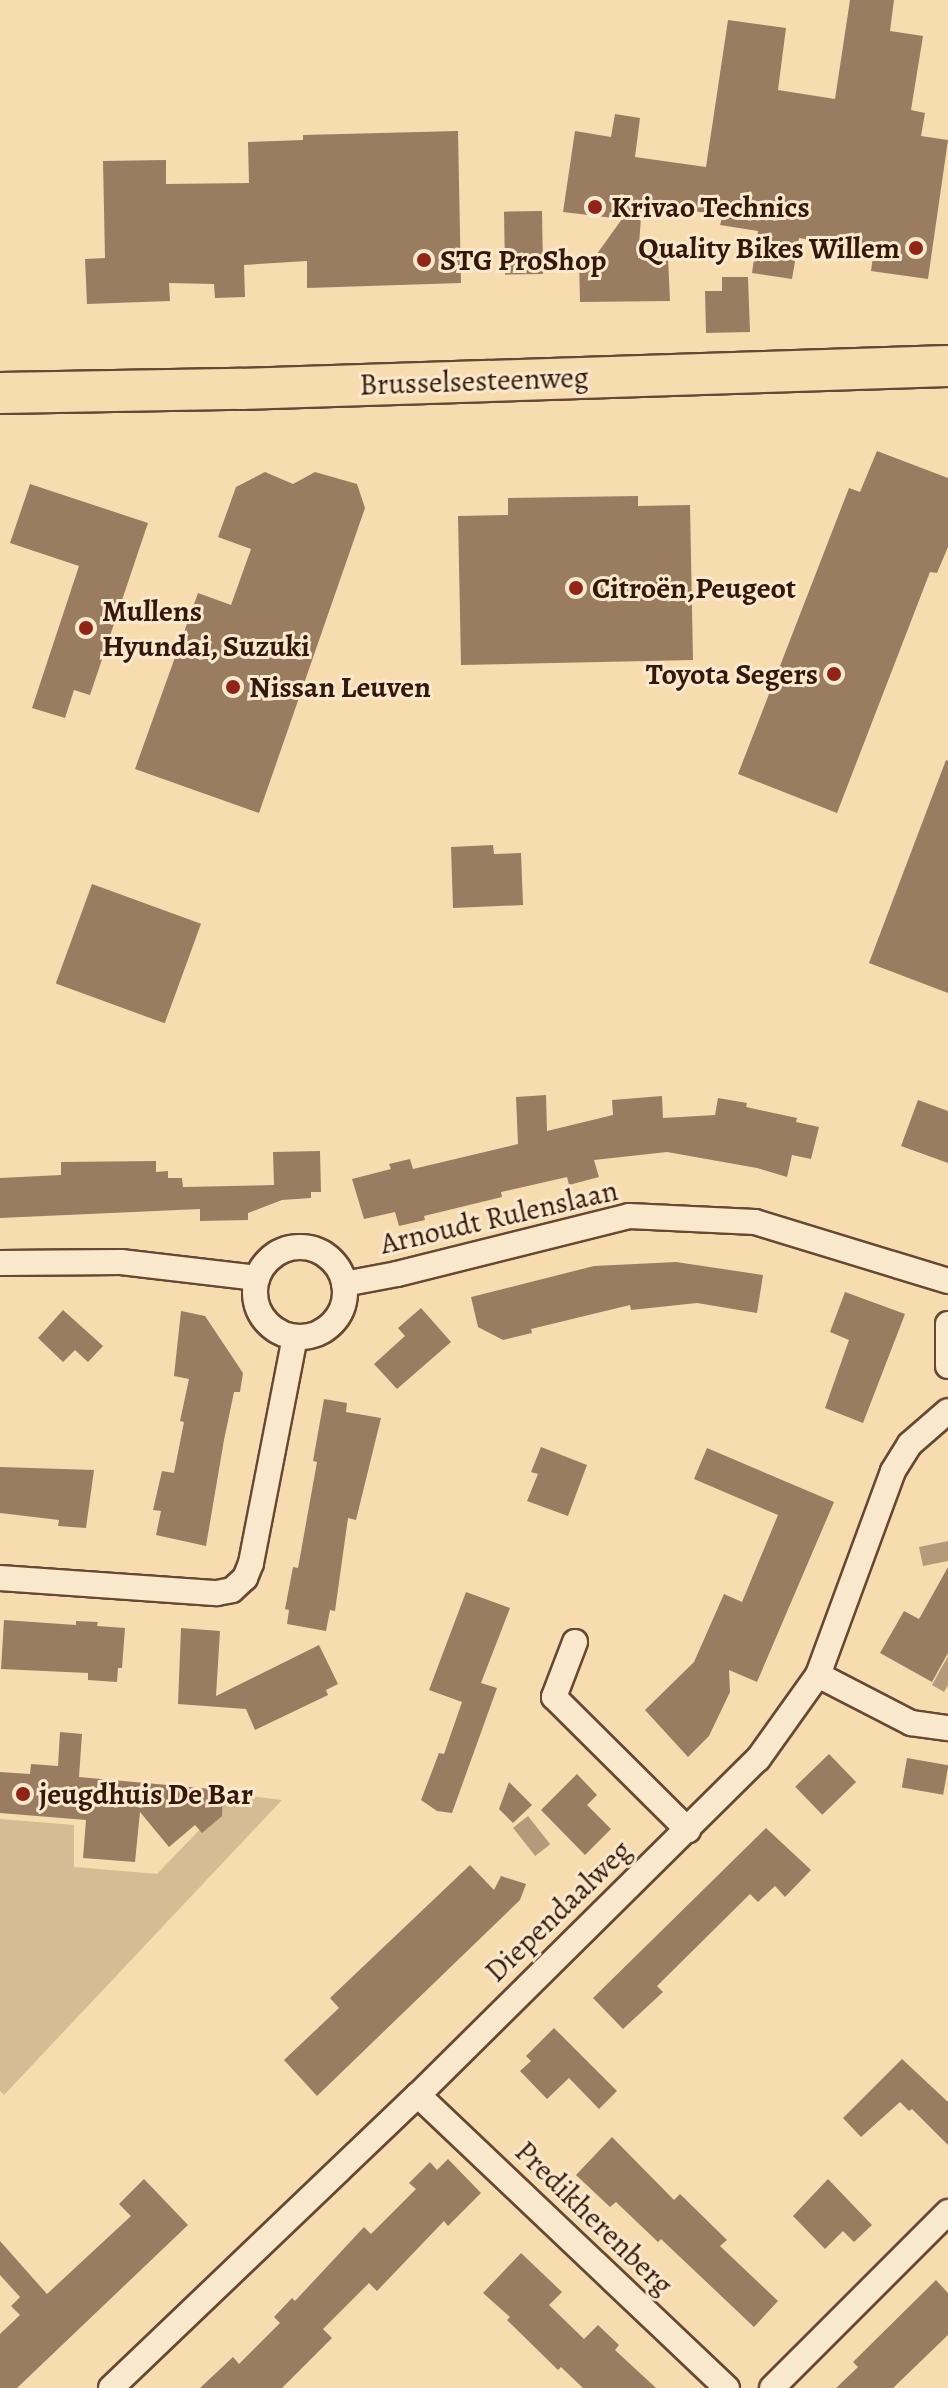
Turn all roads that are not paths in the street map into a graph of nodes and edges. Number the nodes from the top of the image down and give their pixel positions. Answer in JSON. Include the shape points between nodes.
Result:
{"nodes":[{"id":1,"x":948,"y":366,"type":"edge"},
{"id":2,"x":0,"y":393,"type":"edge"},
{"id":3,"x":0,"y":1263,"type":"edge"},
{"id":4,"x":257,"y":1278,"type":"junction"},
{"id":5,"x":948,"y":1281,"type":"edge"},
{"id":6,"x":344,"y":1284,"type":"junction"},
{"id":7,"x":948,"y":1324,"type":"edge"},
{"id":8,"x":295,"y":1337,"type":"junction"},
{"id":9,"x":948,"y":1366,"type":"edge"},
{"id":10,"x":948,"y":1411,"type":"edge"},
{"id":11,"x":0,"y":1578,"type":"edge"},
{"id":12,"x":575,"y":1642,"type":"dead end"},
{"id":13,"x":818,"y":1675,"type":"junction"},
{"id":14,"x":948,"y":1728,"type":"edge"},
{"id":15,"x":688,"y":1830,"type":"junction"},
{"id":16,"x":418,"y":2095,"type":"junction"},
{"id":17,"x":948,"y":2212,"type":"edge"},
{"id":18,"x":111,"y":2388,"type":"edge"},
{"id":19,"x":727,"y":2388,"type":"edge"},
{"id":20,"x":772,"y":2388,"type":"edge"}],
"edges":[{"from":1,"to":2,"type":"main road","name":"Brusselsesteenweg"},
{"from":3,"to":4,"type":"street","via":[[121,1262]]},
{"from":4,"to":6,"type":"street","via":[[275,1255],[303,1248],[330,1259]]},
{"from":4,"to":8,"type":"street","via":[[256,1304],[262,1316],[270,1327]]},
{"from":5,"to":6,"type":"street","name":"Arnoudt Rulenslaan","via":[[755,1222],[629,1216]]},
{"from":6,"to":8,"type":"street","via":[[341,1311],[333,1323],[322,1332]]},
{"from":7,"to":9,"type":"street"},
{"from":8,"to":11,"type":"street","via":[[251,1563],[232,1590]]},
{"from":10,"to":13,"type":"street","name":"Diependaalweg","via":[[910,1444],[893,1471]]},
{"from":12,"to":15,"type":"street","via":[[554,1697]]},
{"from":13,"to":14,"type":"street","via":[[911,1723]]},
{"from":13,"to":15,"type":"street","name":"Diependaalweg","via":[[758,1759]]},
{"from":15,"to":16,"type":"street","name":"Diependaalweg"},
{"from":16,"to":18,"type":"street","name":"Diependaalweg"},
{"from":16,"to":19,"type":"street","name":"Predikherenberg"},
{"from":17,"to":20,"type":"street"}]}
